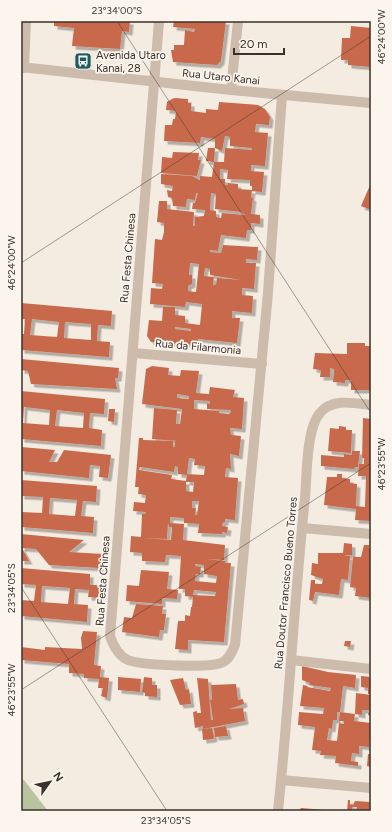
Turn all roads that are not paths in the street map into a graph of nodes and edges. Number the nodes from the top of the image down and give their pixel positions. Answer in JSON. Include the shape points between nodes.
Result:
{"nodes":[{"id":1,"x":26,"y":21,"type":"edge"},
{"id":2,"x":159,"y":21,"type":"edge"},
{"id":3,"x":238,"y":21,"type":"edge"},
{"id":4,"x":22,"y":67,"type":"edge"},
{"id":5,"x":154,"y":82,"type":"junction"},
{"id":6,"x":231,"y":90,"type":"junction"},
{"id":7,"x":282,"y":95,"type":"junction"},
{"id":8,"x":371,"y":103,"type":"edge"},
{"id":9,"x":133,"y":353,"type":"junction"},
{"id":10,"x":262,"y":364,"type":"junction"},
{"id":11,"x":371,"y":404,"type":"edge"},
{"id":12,"x":302,"y":528,"type":"junction"},
{"id":13,"x":371,"y":534,"type":"edge"},
{"id":14,"x":291,"y":660,"type":"junction"},
{"id":15,"x":371,"y":669,"type":"edge"},
{"id":16,"x":281,"y":780,"type":"junction"},
{"id":17,"x":371,"y":788,"type":"edge"},
{"id":18,"x":278,"y":811,"type":"edge"}],
"edges":[{"from":1,"to":4,"type":"street"},
{"from":2,"to":5,"type":"street","name":"Rua Festa Chinesa"},
{"from":3,"to":6,"type":"street"},
{"from":4,"to":5,"type":"street","name":"Rua Utaro Kanai"},
{"from":5,"to":6,"type":"street","name":"Rua Utaro Kanai"},
{"from":5,"to":9,"type":"street","name":"Rua Festa Chinesa"},
{"from":6,"to":7,"type":"street","name":"Rua Utaro Kanai"},
{"from":7,"to":8,"type":"street","name":"Rua Utaro Kanai"},
{"from":7,"to":10,"type":"street","name":"Rua Festa Chinesa"},
{"from":9,"to":10,"type":"street","name":"Rua da Filarmonia"},
{"from":9,"to":10,"type":"street","name":"Rua Festa Chinesa","via":[[110,636],[113,644],[127,660],[164,665],[214,666],[230,655],[235,645]]},
{"from":11,"to":12,"type":"street","name":"Rua Doutor Francisco Bueno Torres","via":[[333,404],[325,407],[315,420]]},
{"from":12,"to":13,"type":"street"},
{"from":12,"to":14,"type":"street","name":"Rua Doutor Francisco Bueno Torres"},
{"from":14,"to":15,"type":"street"},
{"from":14,"to":16,"type":"street","name":"Rua Doutor Francisco Bueno Torres"},
{"from":16,"to":17,"type":"street"},
{"from":16,"to":18,"type":"street","name":"Rua Doutor Francisco Bueno Torres"}]}
